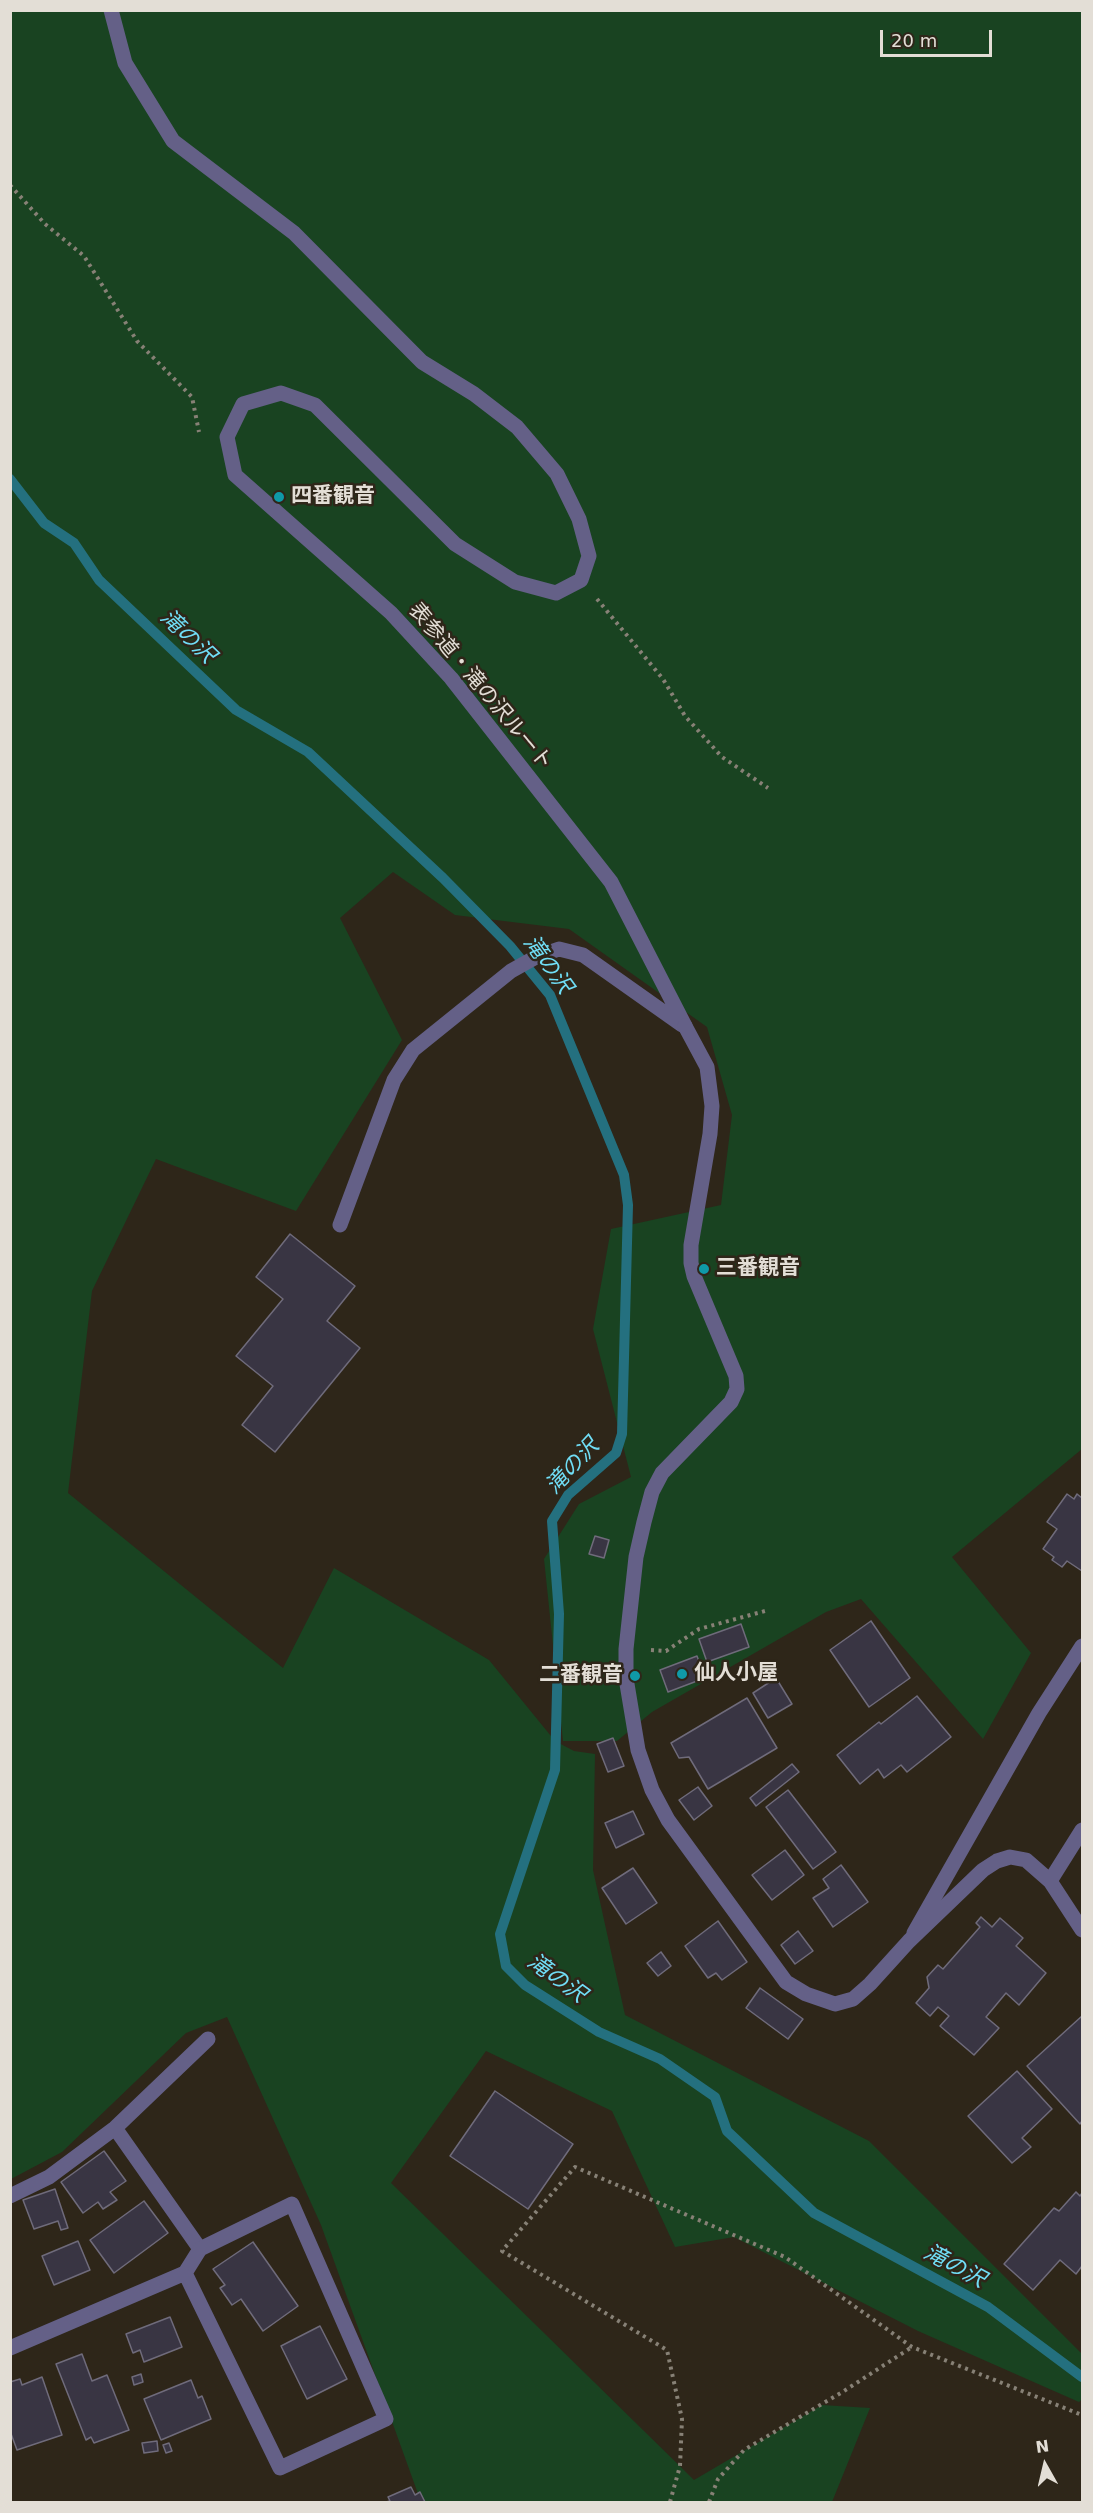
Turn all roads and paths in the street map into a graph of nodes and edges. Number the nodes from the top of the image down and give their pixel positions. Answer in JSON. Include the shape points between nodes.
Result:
{"nodes":[{"id":1,"x":111,"y":10,"type":"edge"},
{"id":2,"x":10,"y":185,"type":"edge"},
{"id":3,"x":230,"y":455,"type":"junction"},
{"id":4,"x":581,"y":580,"type":"junction"},
{"id":5,"x":768,"y":788,"type":"dead end"},
{"id":6,"x":685,"y":1026,"type":"junction"},
{"id":7,"x":340,"y":1225,"type":"dead end"},
{"id":8,"x":765,"y":1611,"type":"dead end"},
{"id":9,"x":1083,"y":1646,"type":"edge"},
{"id":10,"x":626,"y":1649,"type":"junction"},
{"id":11,"x":1083,"y":1830,"type":"edge"},
{"id":12,"x":1050,"y":1881,"type":"junction"},
{"id":13,"x":1083,"y":1930,"type":"edge"},
{"id":14,"x":909,"y":1941,"type":"junction"},
{"id":15,"x":208,"y":2039,"type":"dead end"},
{"id":16,"x":115,"y":2128,"type":"junction"},
{"id":17,"x":10,"y":2196,"type":"edge"},
{"id":18,"x":200,"y":2249,"type":"junction"},
{"id":19,"x":185,"y":2273,"type":"junction"},
{"id":20,"x":912,"y":2347,"type":"junction"},
{"id":21,"x":10,"y":2348,"type":"edge"},
{"id":22,"x":1083,"y":2415,"type":"edge"},
{"id":23,"x":670,"y":2502,"type":"edge"},
{"id":24,"x":710,"y":2502,"type":"edge"}],
"edges":[{"from":1,"to":4,"type":"street","via":[[125,63],[173,141],[294,233],[422,362],[517,426],[557,474],[579,519],[589,556]]},
{"from":2,"to":3,"type":"path","via":[[45,224],[84,256],[137,341],[192,397],[200,436]]},
{"from":3,"to":4,"type":"street","name":"表参道・滝の沢ルート","via":[[227,437],[243,404],[281,393],[315,405],[456,544],[515,582],[556,593]]},
{"from":3,"to":6,"type":"street","name":"表参道・滝の沢ルート","via":[[235,475],[391,613],[451,678],[611,882]]},
{"from":4,"to":5,"type":"path","via":[[663,679],[692,724],[722,757]]},
{"from":6,"to":7,"type":"street","via":[[584,955],[560,949],[511,970],[413,1050],[394,1080]]},
{"from":6,"to":10,"type":"street","name":"表参道・滝の沢ルート","via":[[707,1067],[712,1106],[691,1263],[736,1376],[737,1389],[731,1401],[662,1473],[652,1492],[636,1557]]},
{"from":8,"to":10,"type":"path","via":[[699,1629],[666,1651]]},
{"from":9,"to":14,"type":"street","via":[[1039,1713]]},
{"from":10,"to":14,"type":"street","via":[[630,1712],[652,1790],[668,1820],[786,1982],[835,2004],[853,1999]]},
{"from":11,"to":12,"type":"street"},
{"from":12,"to":13,"type":"street"},
{"from":12,"to":14,"type":"street","via":[[1026,1860],[1010,1857],[997,1861]]},
{"from":15,"to":16,"type":"street"},
{"from":16,"to":17,"type":"street","via":[[49,2177]]},
{"from":16,"to":18,"type":"street"},
{"from":18,"to":19,"type":"street"},
{"from":18,"to":19,"type":"street","via":[[292,2204],[386,2419],[280,2468]]},
{"from":19,"to":21,"type":"street"},
{"from":20,"to":22,"type":"path"},
{"from":20,"to":23,"type":"path","via":[[785,2257],[574,2167],[502,2251],[667,2350],[682,2418],[680,2466]]},
{"from":20,"to":24,"type":"path","via":[[744,2450],[718,2479]]}]}
